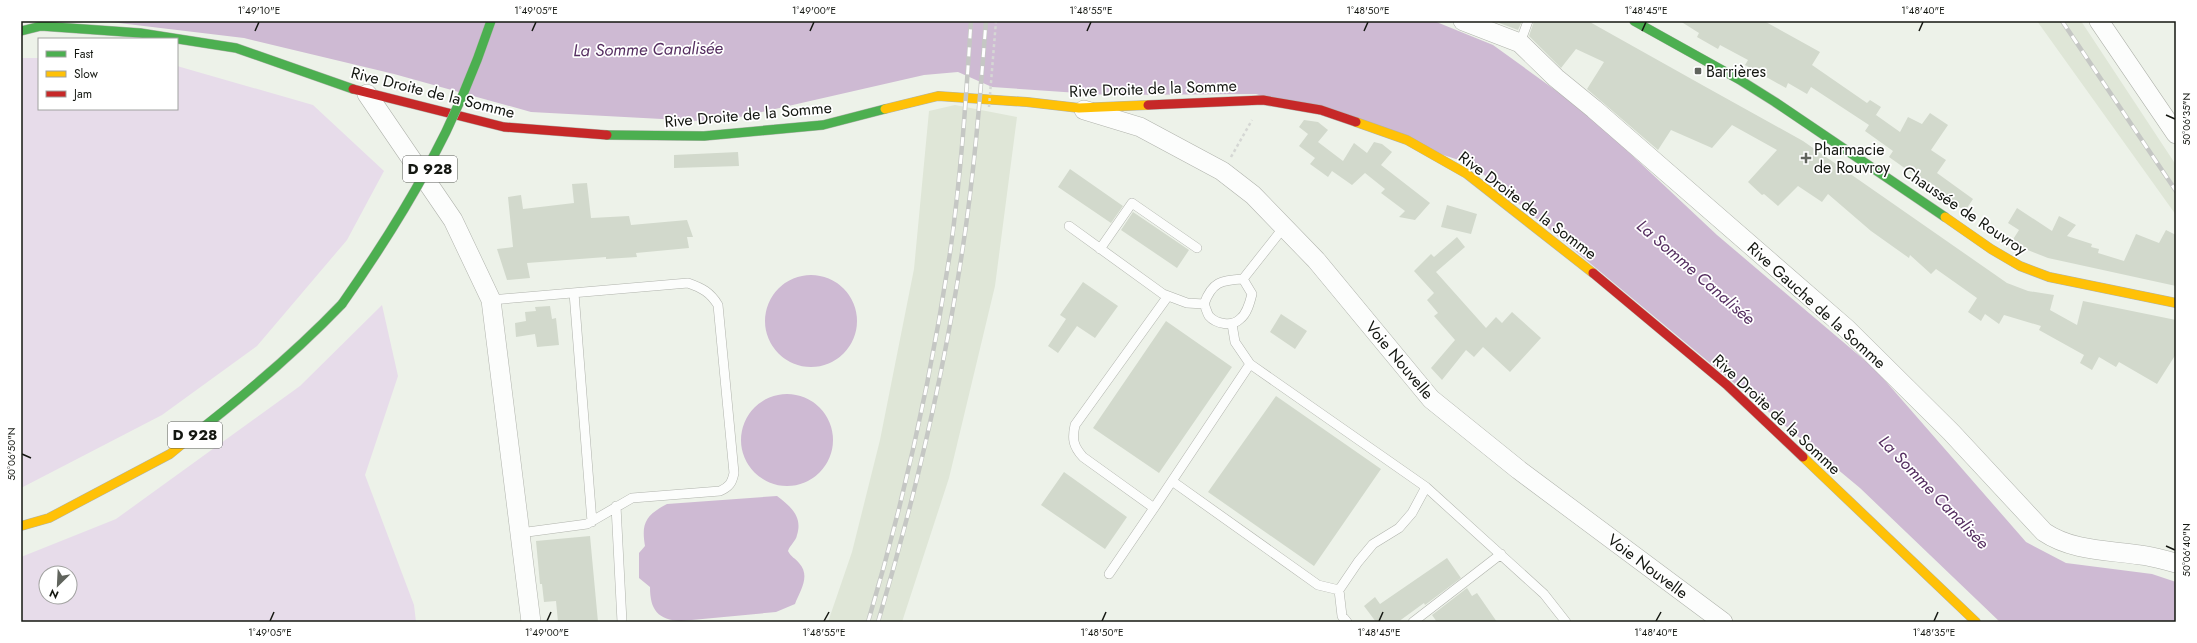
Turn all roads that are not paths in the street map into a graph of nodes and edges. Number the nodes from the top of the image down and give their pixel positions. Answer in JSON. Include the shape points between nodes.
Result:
{"nodes":[{"id":1,"x":491,"y":21,"type":"edge"},
{"id":2,"x":1463,"y":21,"type":"edge"},
{"id":3,"x":1528,"y":21,"type":"edge"},
{"id":4,"x":1634,"y":21,"type":"edge"},
{"id":5,"x":2099,"y":21,"type":"edge"},
{"id":6,"x":21,"y":31,"type":"edge"},
{"id":7,"x":172,"y":38,"type":"edge"},
{"id":8,"x":178,"y":39,"type":"edge"},
{"id":9,"x":1520,"y":43,"type":"junction"},
{"id":10,"x":366,"y":94,"type":"junction"},
{"id":11,"x":1079,"y":108,"type":"junction"},
{"id":12,"x":2176,"y":134,"type":"edge"},
{"id":13,"x":1068,"y":226,"type":"dead end"},
{"id":14,"x":1284,"y":227,"type":"junction"},
{"id":15,"x":1100,"y":248,"type":"junction"},
{"id":16,"x":1197,"y":248,"type":"dead end"},
{"id":17,"x":1243,"y":279,"type":"junction"},
{"id":18,"x":574,"y":293,"type":"junction"},
{"id":19,"x":1168,"y":296,"type":"junction"},
{"id":20,"x":491,"y":300,"type":"junction"},
{"id":21,"x":2176,"y":303,"type":"edge"},
{"id":22,"x":1204,"y":304,"type":"junction"},
{"id":23,"x":1232,"y":324,"type":"junction"},
{"id":24,"x":1250,"y":364,"type":"junction"},
{"id":25,"x":1172,"y":480,"type":"junction"},
{"id":26,"x":1426,"y":487,"type":"junction"},
{"id":27,"x":616,"y":506,"type":"junction"},
{"id":28,"x":1154,"y":508,"type":"junction"},
{"id":29,"x":592,"y":522,"type":"junction"},
{"id":30,"x":21,"y":526,"type":"edge"},
{"id":31,"x":520,"y":533,"type":"junction"},
{"id":32,"x":1501,"y":554,"type":"junction"},
{"id":33,"x":2176,"y":563,"type":"edge"},
{"id":34,"x":1109,"y":574,"type":"dead end"},
{"id":35,"x":1339,"y":590,"type":"junction"},
{"id":36,"x":531,"y":622,"type":"edge"},
{"id":37,"x":622,"y":622,"type":"edge"},
{"id":38,"x":1347,"y":622,"type":"edge"},
{"id":39,"x":1413,"y":622,"type":"edge"},
{"id":40,"x":1566,"y":622,"type":"edge"},
{"id":41,"x":1723,"y":622,"type":"edge"},
{"id":42,"x":1976,"y":622,"type":"edge"}],
"edges":[{"from":1,"to":30,"type":"street","number":"D 928","bridge":true,"via":[[480,58],[436,159],[413,200],[342,304],[316,332],[246,394],[170,454],[48,518]]},
{"from":2,"to":9,"type":"street","name":"Rive Gauche de la Somme"},
{"from":3,"to":9,"type":"lane"},
{"from":4,"to":21,"type":"street","name":"Chaussée de Rouvroy","via":[[1769,98],[2005,258],[2049,277]]},
{"from":5,"to":12,"type":"street"},
{"from":6,"to":7,"type":"street","name":"Rive Droite de la Somme","via":[[41,26],[140,33]]},
{"from":8,"to":10,"type":"street","name":"Rive Droite de la Somme","via":[[236,48]]},
{"from":9,"to":33,"type":"street","name":"Rive Gauche de la Somme","via":[[1556,78],[1847,329],[1951,432],[2044,532],[2057,541],[2074,546],[2142,555]]},
{"from":10,"to":11,"type":"street","name":"Rive Droite de la Somme","via":[[504,127],[626,137],[704,136],[823,125],[938,96]]},
{"from":10,"to":20,"type":"street","via":[[453,220]]},
{"from":11,"to":14,"type":"street","name":"Voie Nouvelle","via":[[1140,127],[1222,171],[1253,195]]},
{"from":11,"to":42,"type":"street","name":"Rive Droite de la Somme","via":[[1263,100],[1321,110],[1385,132],[1407,140],[1467,174],[1590,270],[1728,385]]},
{"from":13,"to":15,"type":"lane"},
{"from":14,"to":17,"type":"lane"},
{"from":14,"to":41,"type":"street","name":"Voie Nouvelle","via":[[1316,260],[1431,399],[1519,470]]},
{"from":15,"to":16,"type":"lane","via":[[1132,203]]},
{"from":15,"to":19,"type":"lane"},
{"from":17,"to":22,"type":"lane","via":[[1216,284],[1208,293]]},
{"from":17,"to":23,"type":"lane","via":[[1252,294],[1241,319]]},
{"from":18,"to":20,"type":"lane"},
{"from":18,"to":27,"type":"lane","via":[[688,283],[705,290],[718,305],[734,473],[732,482],[720,491],[632,498]]},
{"from":18,"to":29,"type":"lane"},
{"from":19,"to":22,"type":"lane","via":[[1187,303]]},
{"from":19,"to":28,"type":"lane","via":[[1075,425],[1073,438],[1076,449],[1083,457]]},
{"from":20,"to":31,"type":"street"},
{"from":22,"to":23,"type":"lane","via":[[1209,315],[1220,323]]},
{"from":23,"to":24,"type":"lane","via":[[1235,342]]},
{"from":24,"to":25,"type":"lane"},
{"from":24,"to":26,"type":"lane"},
{"from":25,"to":28,"type":"lane"},
{"from":25,"to":35,"type":"lane","via":[[1318,585]]},
{"from":26,"to":32,"type":"lane"},
{"from":26,"to":35,"type":"lane","via":[[1412,513],[1399,528],[1373,544]]},
{"from":27,"to":29,"type":"lane"},
{"from":27,"to":37,"type":"lane"},
{"from":28,"to":34,"type":"lane"},
{"from":29,"to":31,"type":"lane"},
{"from":31,"to":36,"type":"street"},
{"from":32,"to":39,"type":"lane"},
{"from":32,"to":40,"type":"lane","via":[[1544,594]]},
{"from":35,"to":38,"type":"lane","via":[[1342,616]]}]}
